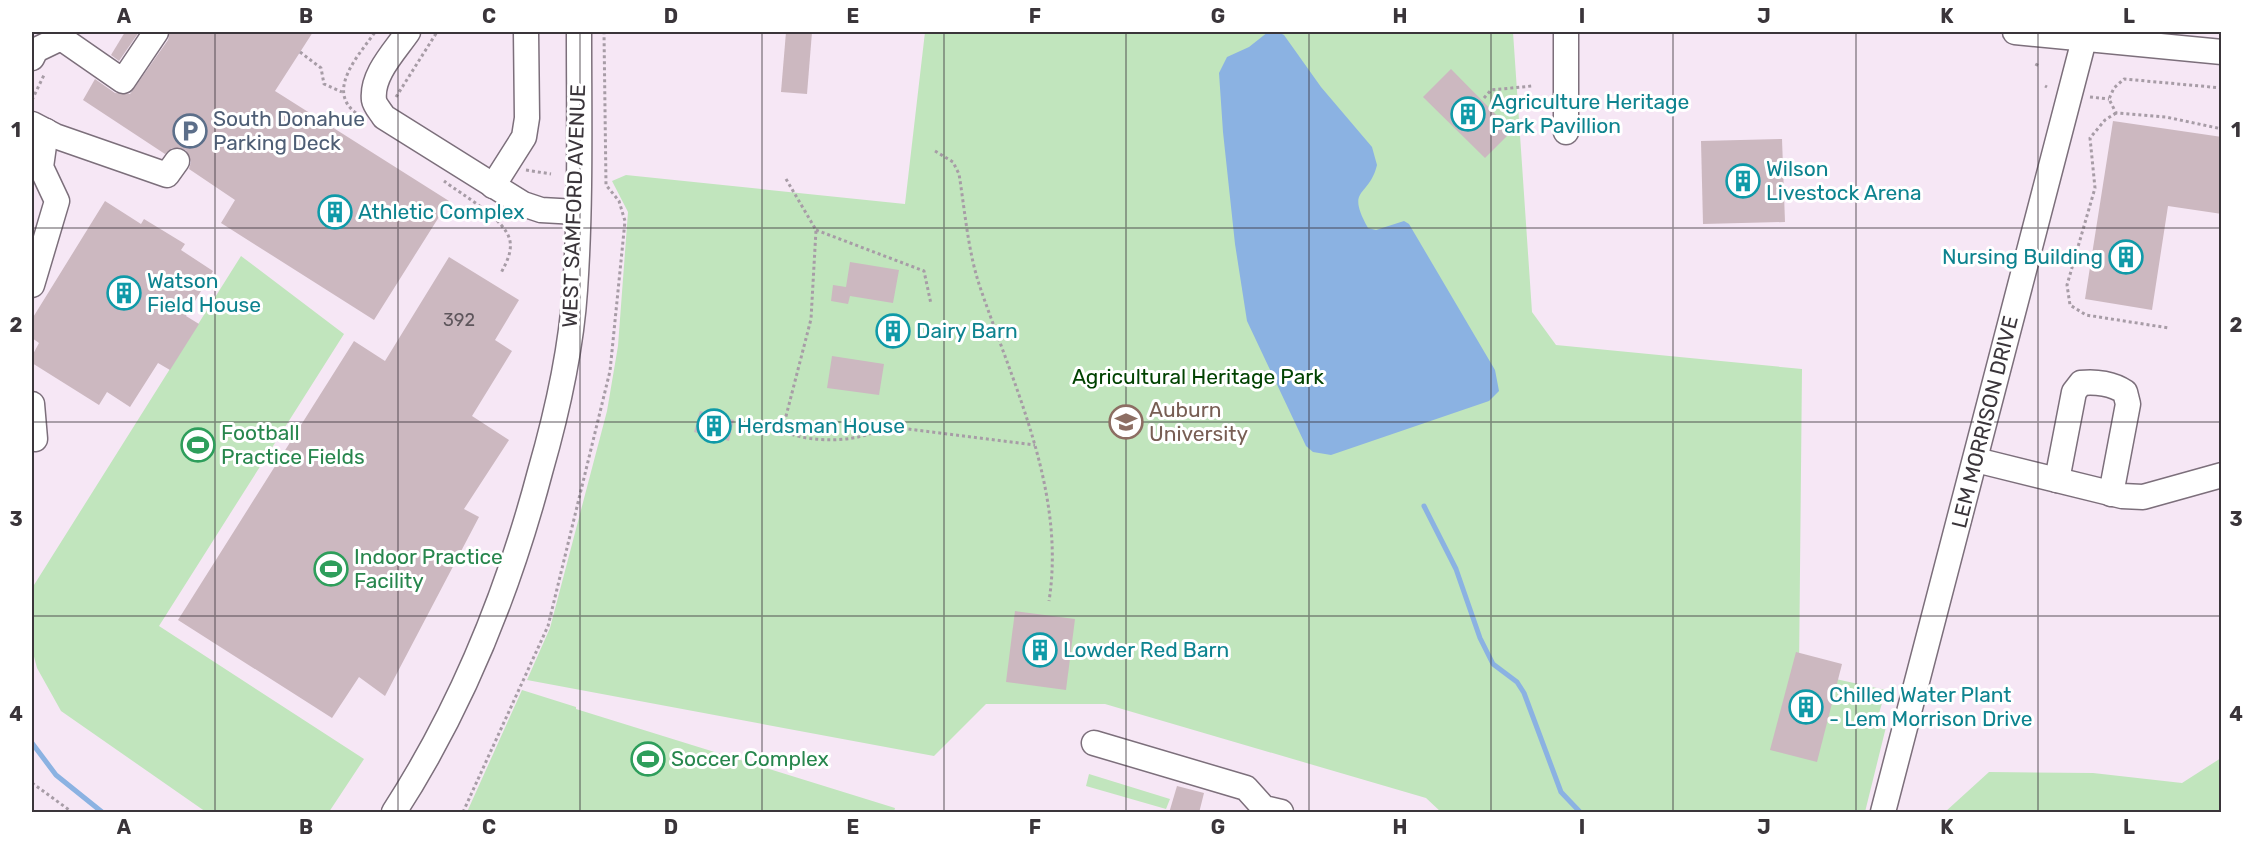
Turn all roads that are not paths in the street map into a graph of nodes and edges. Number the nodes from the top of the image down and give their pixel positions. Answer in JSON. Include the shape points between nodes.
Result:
{"nodes":[{"id":1,"x":156,"y":32,"type":"edge"},
{"id":2,"x":408,"y":32,"type":"edge"},
{"id":3,"x":526,"y":32,"type":"edge"},
{"id":4,"x":579,"y":32,"type":"edge"},
{"id":5,"x":1566,"y":32,"type":"edge"},
{"id":6,"x":2015,"y":32,"type":"edge"},
{"id":7,"x":2085,"y":36,"type":"edge"},
{"id":8,"x":2222,"y":52,"type":"edge"},
{"id":9,"x":38,"y":59,"type":"edge"},
{"id":10,"x":39,"y":128,"type":"edge"},
{"id":11,"x":1566,"y":132,"type":"dead end"},
{"id":12,"x":177,"y":161,"type":"dead end"},
{"id":13,"x":493,"y":186,"type":"junction"},
{"id":14,"x":577,"y":212,"type":"junction"},
{"id":15,"x":32,"y":285,"type":"edge"},
{"id":16,"x":32,"y":404,"type":"edge"},
{"id":17,"x":35,"y":439,"type":"dead end"},
{"id":18,"x":1976,"y":460,"type":"junction"},
{"id":19,"x":2222,"y":475,"type":"edge"},
{"id":20,"x":2057,"y":480,"type":"junction"},
{"id":21,"x":2111,"y":494,"type":"junction"},
{"id":22,"x":1094,"y":743,"type":"dead end"},
{"id":23,"x":394,"y":813,"type":"edge"},
{"id":24,"x":1281,"y":813,"type":"edge"},
{"id":25,"x":1883,"y":813,"type":"edge"}],
"edges":[{"from":1,"to":9,"type":"street","via":[[123,81],[61,38]]},
{"from":2,"to":13,"type":"street","via":[[380,73],[374,102],[384,117]]},
{"from":3,"to":13,"type":"street","via":[[524,136]]},
{"from":4,"to":14,"type":"street","name":"WEST SAMFORD AVENUE"},
{"from":5,"to":11,"type":"street"},
{"from":6,"to":7,"type":"street"},
{"from":7,"to":8,"type":"street"},
{"from":7,"to":18,"type":"street","name":"LEM MORRISON DRIVE"},
{"from":10,"to":12,"type":"street","via":[[167,175]]},
{"from":10,"to":15,"type":"street","via":[[41,167],[57,201]]},
{"from":13,"to":14,"type":"street","via":[[541,210]]},
{"from":14,"to":23,"type":"street","name":"WEST SAMFORD AVENUE","via":[[575,291],[567,357],[520,548],[476,663]]},
{"from":16,"to":17,"type":"street"},
{"from":18,"to":20,"type":"street"},
{"from":18,"to":25,"type":"street","name":"LEM MORRISON DRIVE"},
{"from":19,"to":21,"type":"street","via":[[2143,497]]},
{"from":20,"to":21,"type":"street"},
{"from":20,"to":21,"type":"street","via":[[2074,392],[2081,383],[2089,382],[2116,387],[2125,392],[2128,404]]},
{"from":22,"to":24,"type":"street","via":[[1246,788],[1264,808]]}]}
